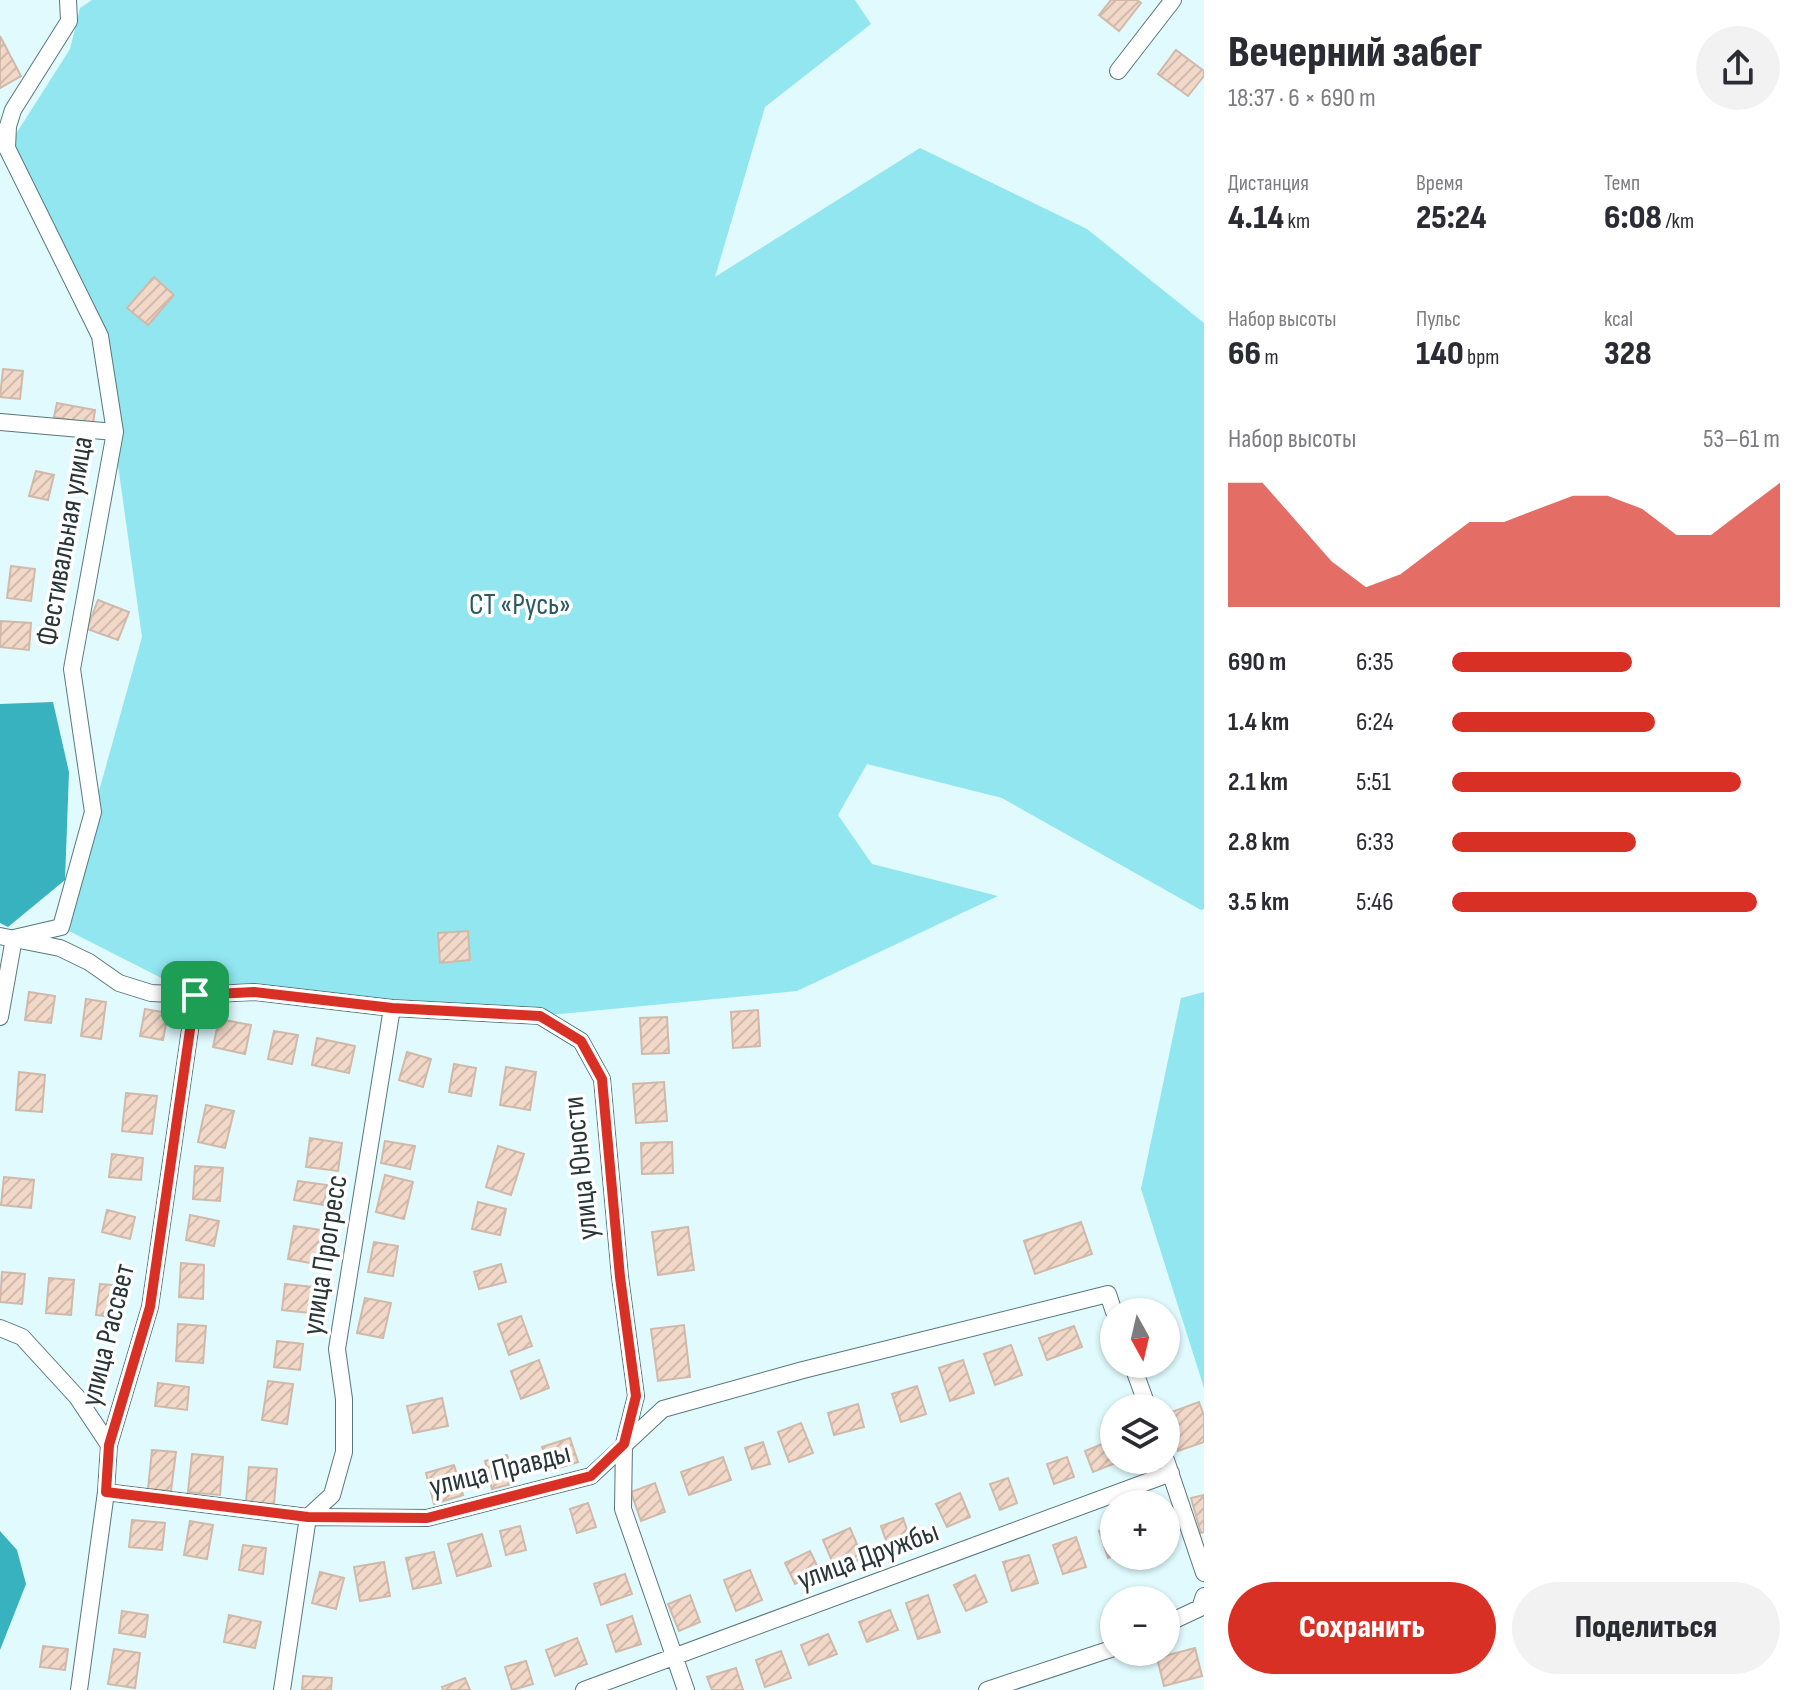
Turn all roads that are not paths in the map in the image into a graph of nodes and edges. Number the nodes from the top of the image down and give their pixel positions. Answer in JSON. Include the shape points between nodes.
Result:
{"nodes":[{"id":1,"x":68,"y":0,"type":"edge"},
{"id":2,"x":1173,"y":0,"type":"edge"},
{"id":3,"x":1118,"y":71,"type":"dead end"},
{"id":4,"x":4,"y":148,"type":"edge"},
{"id":5,"x":0,"y":422,"type":"edge"},
{"id":6,"x":115,"y":432,"type":"junction"},
{"id":7,"x":7,"y":937,"type":"edge"},
{"id":8,"x":195,"y":995,"type":"junction"},
{"id":9,"x":392,"y":1008,"type":"junction"},
{"id":10,"x":0,"y":1017,"type":"edge"},
{"id":11,"x":1109,"y":1298,"type":"edge"},
{"id":12,"x":0,"y":1328,"type":"edge"},
{"id":13,"x":624,"y":1444,"type":"junction"},
{"id":14,"x":109,"y":1445,"type":"junction"},
{"id":15,"x":1147,"y":1474,"type":"edge"},
{"id":16,"x":1171,"y":1474,"type":"edge"},
{"id":17,"x":106,"y":1492,"type":"junction"},
{"id":18,"x":308,"y":1517,"type":"junction"},
{"id":19,"x":1204,"y":1573,"type":"edge"},
{"id":20,"x":1204,"y":1596,"type":"edge"},
{"id":21,"x":1180,"y":1617,"type":"edge"},
{"id":22,"x":1100,"y":1653,"type":"edge"},
{"id":23,"x":675,"y":1658,"type":"junction"},
{"id":24,"x":79,"y":1690,"type":"edge"},
{"id":25,"x":282,"y":1690,"type":"edge"},
{"id":26,"x":584,"y":1690,"type":"edge"},
{"id":27,"x":686,"y":1690,"type":"edge"},
{"id":28,"x":987,"y":1690,"type":"edge"}],
"edges":[{"from":1,"to":4,"type":"street","via":[[69,21],[13,110]]},
{"from":2,"to":3,"type":"street"},
{"from":4,"to":6,"type":"street","name":"Фестивальная улица","via":[[100,336]]},
{"from":5,"to":6,"type":"street"},
{"from":6,"to":7,"type":"street","name":"Фестивальная улица","via":[[72,669],[93,812],[61,927]]},
{"from":7,"to":8,"type":"street","name":"улица Юности","via":[[60,948],[140,990]]},
{"from":7,"to":10,"type":"street"},
{"from":8,"to":9,"type":"street","name":"улица Юности","via":[[254,992]]},
{"from":8,"to":14,"type":"street","name":"улица Рассвет","via":[[150,1307]]},
{"from":9,"to":13,"type":"street","name":"улица Юности","via":[[540,1016],[581,1041],[602,1079],[636,1396]]},
{"from":9,"to":18,"type":"street","name":"улица Прогресс","via":[[337,1349],[344,1452],[332,1495]]},
{"from":11,"to":13,"type":"street","name":"улица Правды","via":[[1108,1294],[663,1409]]},
{"from":12,"to":14,"type":"street","via":[[22,1337],[77,1397]]},
{"from":13,"to":18,"type":"street","name":"улица Правды","via":[[591,1476],[427,1518]]},
{"from":13,"to":23,"type":"street","name":"улица Юности","via":[[623,1509]]},
{"from":14,"to":17,"type":"street","name":"улица Рассвет"},
{"from":15,"to":23,"type":"street","name":"улица Дружбы"},
{"from":16,"to":19,"type":"street"},
{"from":17,"to":18,"type":"street","name":"улица Правды"},
{"from":17,"to":24,"type":"street","name":"улица Рассвет"},
{"from":18,"to":25,"type":"street"},
{"from":20,"to":21,"type":"street","via":[[1200,1608]]},
{"from":22,"to":28,"type":"street"},
{"from":23,"to":26,"type":"street","name":"улица Дружбы"},
{"from":23,"to":27,"type":"street","name":"улица Юности"}]}
